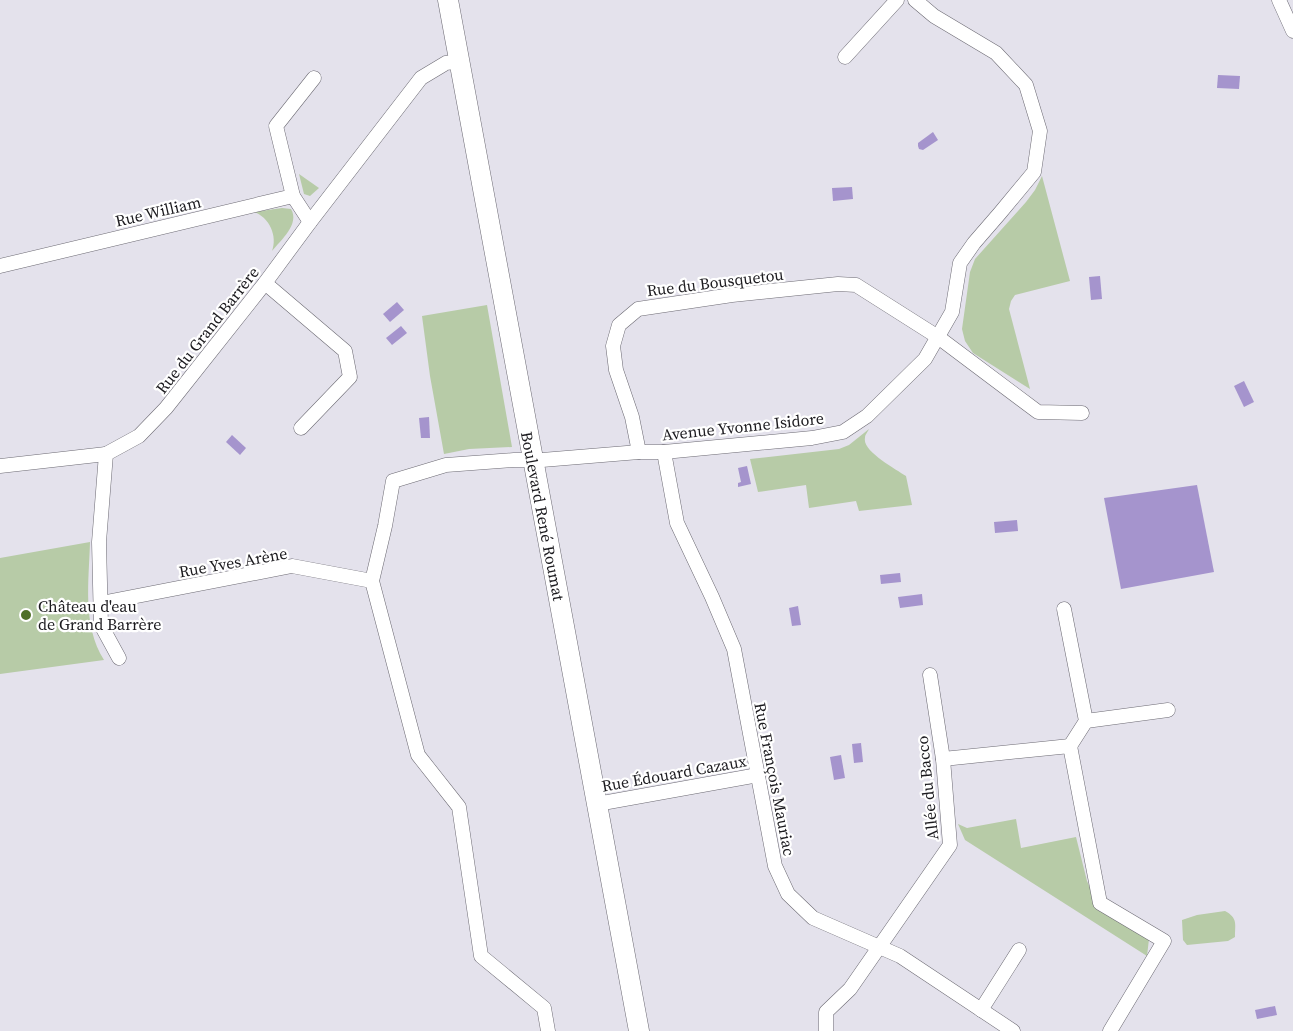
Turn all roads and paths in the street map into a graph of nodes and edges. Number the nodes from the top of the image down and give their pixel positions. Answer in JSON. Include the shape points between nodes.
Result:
{"nodes":[{"id":1,"x":448,"y":0,"type":"edge"},
{"id":2,"x":897,"y":0,"type":"edge"},
{"id":3,"x":915,"y":0,"type":"edge"},
{"id":4,"x":1280,"y":0,"type":"edge"},
{"id":5,"x":1293,"y":31,"type":"edge"},
{"id":6,"x":845,"y":57,"type":"dead end"},
{"id":7,"x":459,"y":61,"type":"junction"},
{"id":8,"x":314,"y":78,"type":"dead end"},
{"id":9,"x":293,"y":196,"type":"junction"},
{"id":10,"x":310,"y":222,"type":"junction"},
{"id":11,"x":0,"y":266,"type":"edge"},
{"id":12,"x":265,"y":283,"type":"junction"},
{"id":13,"x":938,"y":337,"type":"junction"},
{"id":14,"x":1082,"y":413,"type":"dead end"},
{"id":15,"x":301,"y":428,"type":"dead end"},
{"id":16,"x":639,"y":452,"type":"junction"},
{"id":17,"x":664,"y":452,"type":"junction"},
{"id":18,"x":106,"y":454,"type":"junction"},
{"id":19,"x":532,"y":461,"type":"junction"},
{"id":20,"x":0,"y":466,"type":"edge"},
{"id":21,"x":372,"y":581,"type":"junction"},
{"id":22,"x":101,"y":603,"type":"junction"},
{"id":23,"x":1064,"y":609,"type":"dead end"},
{"id":24,"x":119,"y":658,"type":"dead end"},
{"id":25,"x":930,"y":675,"type":"dead end"},
{"id":26,"x":1168,"y":710,"type":"dead end"},
{"id":27,"x":1086,"y":721,"type":"junction"},
{"id":28,"x":1070,"y":746,"type":"junction"},
{"id":29,"x":943,"y":759,"type":"junction"},
{"id":30,"x":758,"y":775,"type":"junction"},
{"id":31,"x":597,"y":804,"type":"junction"},
{"id":32,"x":880,"y":948,"type":"junction"},
{"id":33,"x":1019,"y":950,"type":"dead end"},
{"id":34,"x":981,"y":1010,"type":"junction"},
{"id":35,"x":548,"y":1031,"type":"edge"},
{"id":36,"x":639,"y":1031,"type":"edge"},
{"id":37,"x":826,"y":1031,"type":"edge"},
{"id":38,"x":1013,"y":1031,"type":"edge"},
{"id":39,"x":1110,"y":1031,"type":"edge"}],
"edges":[{"from":1,"to":7,"type":"street","name":"Boulevard René Roumat"},
{"from":2,"to":6,"type":"street"},
{"from":3,"to":13,"type":"street","name":"Avenue Yvonne Isidore","via":[[996,53],[1026,85],[1040,131],[1034,172],[960,263],[952,312]]},
{"from":4,"to":5,"type":"street"},
{"from":7,"to":10,"type":"street","name":"Rue du Grand Barrère","via":[[446,63],[421,78]]},
{"from":7,"to":19,"type":"street","name":"Boulevard René Roumat"},
{"from":8,"to":9,"type":"street","via":[[276,126]]},
{"from":9,"to":10,"type":"street"},
{"from":9,"to":11,"type":"street","name":"Rue William"},
{"from":10,"to":12,"type":"street","name":"Rue du Grand Barrère"},
{"from":12,"to":15,"type":"street","via":[[345,351],[350,377]]},
{"from":12,"to":18,"type":"street","name":"Rue du Grand Barrère","via":[[166,408],[139,436]]},
{"from":13,"to":14,"type":"street","name":"Rue du Bousquetou","via":[[1038,412]]},
{"from":13,"to":16,"type":"street","name":"Rue du Bousquetou","via":[[856,285],[732,295],[638,309],[619,325],[613,346]]},
{"from":13,"to":17,"type":"street","name":"Avenue Yvonne Isidore","via":[[925,359],[867,416],[843,432]]},
{"from":16,"to":17,"type":"street","name":"Avenue Yvonne Isidore"},
{"from":16,"to":19,"type":"street","name":"Avenue Yvonne Isidore"},
{"from":17,"to":30,"type":"street","name":"Rue François Mauriac","via":[[677,523],[734,649]]},
{"from":18,"to":20,"type":"street"},
{"from":18,"to":22,"type":"street","via":[[99,542]]},
{"from":19,"to":21,"type":"street","name":"Avenue Yvonne Isidore","via":[[446,465],[393,481]]},
{"from":19,"to":31,"type":"street","name":"Boulevard René Roumat"},
{"from":21,"to":22,"type":"street","name":"Rue Yves Arène","via":[[292,566]]},
{"from":21,"to":35,"type":"street","via":[[418,755],[459,807],[481,956],[544,1008]]},
{"from":22,"to":24,"type":"street","via":[[101,625]]},
{"from":23,"to":27,"type":"street"},
{"from":25,"to":29,"type":"street","name":"Allée du Bacco"},
{"from":26,"to":27,"type":"street"},
{"from":27,"to":28,"type":"street"},
{"from":28,"to":29,"type":"street"},
{"from":28,"to":39,"type":"street","via":[[1100,903],[1164,941]]},
{"from":29,"to":32,"type":"street","name":"Allée du Bacco","via":[[950,845]]},
{"from":30,"to":31,"type":"street","name":"Rue Édouard Cazaux"},
{"from":30,"to":32,"type":"street","name":"Rue François Mauriac","via":[[775,866],[788,894],[813,918]]},
{"from":31,"to":36,"type":"street","name":"Boulevard René Roumat"},
{"from":32,"to":34,"type":"street","name":"Rue François Mauriac","via":[[900,956]]},
{"from":32,"to":37,"type":"street","name":"Allée du Bacco","via":[[850,989],[826,1012]]},
{"from":33,"to":34,"type":"street"},
{"from":34,"to":38,"type":"street","name":"Rue François Mauriac"}]}
